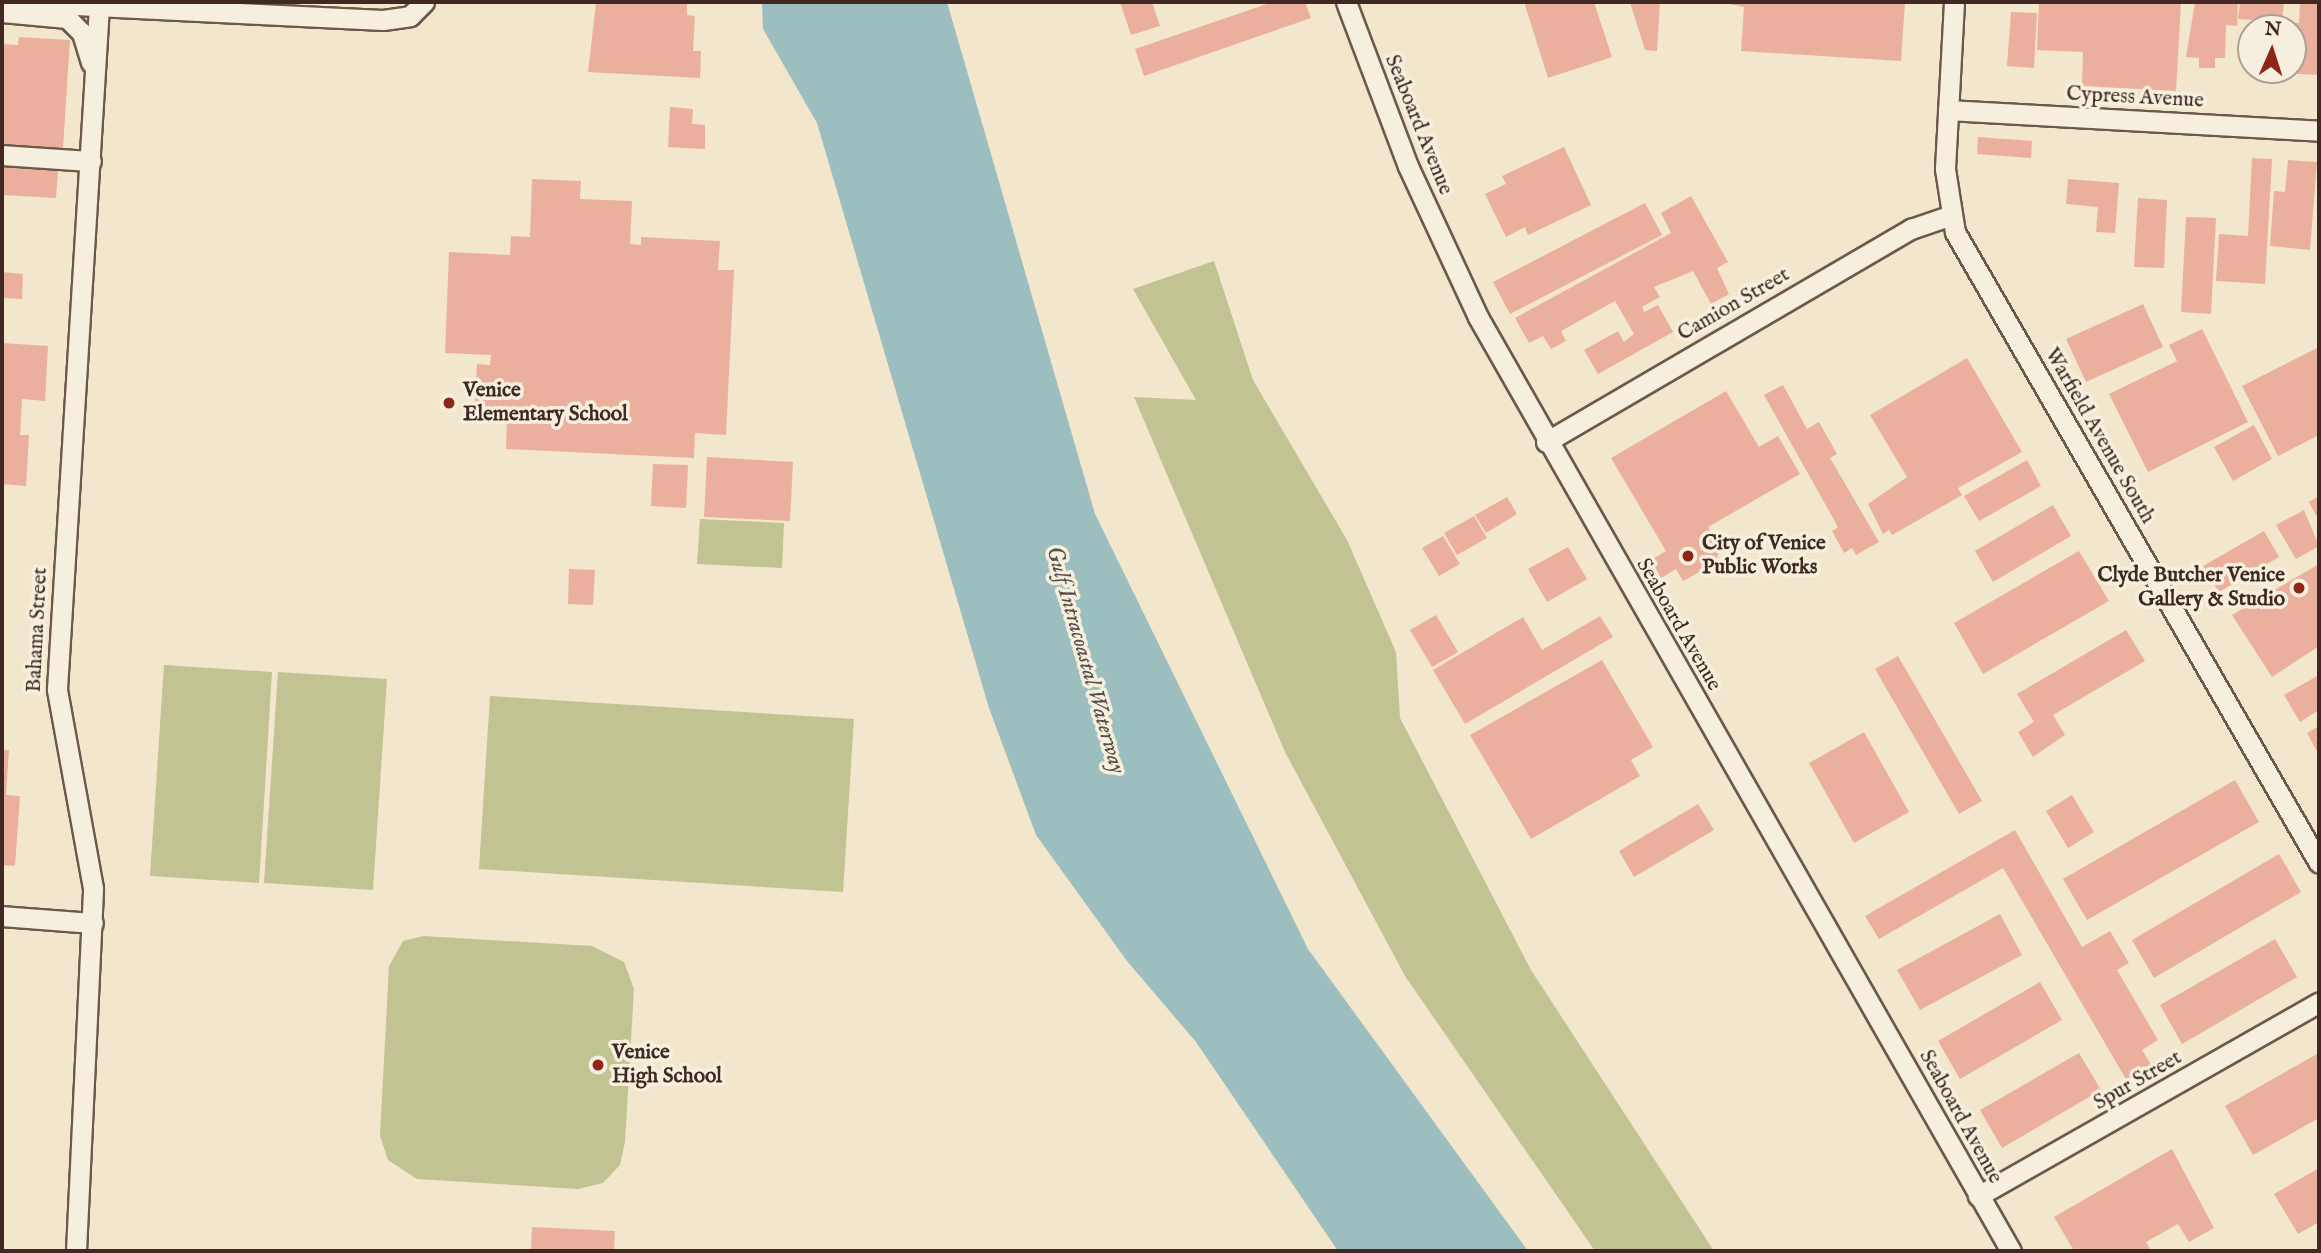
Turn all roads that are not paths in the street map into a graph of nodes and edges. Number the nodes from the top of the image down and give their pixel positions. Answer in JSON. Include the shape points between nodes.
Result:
{"nodes":[{"id":1,"x":14,"y":2,"type":"edge"},
{"id":2,"x":1346,"y":2,"type":"edge"},
{"id":3,"x":1954,"y":2,"type":"edge"},
{"id":4,"x":99,"y":7,"type":"junction"},
{"id":5,"x":417,"y":9,"type":"edge"},
{"id":6,"x":2,"y":12,"type":"edge"},
{"id":7,"x":95,"y":88,"type":"junction"},
{"id":8,"x":1948,"y":110,"type":"junction"},
{"id":9,"x":2319,"y":131,"type":"edge"},
{"id":10,"x":2,"y":155,"type":"edge"},
{"id":11,"x":91,"y":161,"type":"junction"},
{"id":12,"x":1948,"y":216,"type":"junction"},
{"id":13,"x":1546,"y":442,"type":"junction"},
{"id":14,"x":2319,"y":863,"type":"edge"},
{"id":15,"x":2,"y":916,"type":"edge"},
{"id":16,"x":93,"y":923,"type":"junction"},
{"id":17,"x":2319,"y":1002,"type":"edge"},
{"id":18,"x":1978,"y":1196,"type":"junction"},
{"id":19,"x":76,"y":1251,"type":"edge"},
{"id":20,"x":2011,"y":1251,"type":"edge"}],
"edges":[{"from":1,"to":4,"type":"street"},
{"from":2,"to":13,"type":"street","name":"Seaboard Avenue","via":[[1411,174],[1478,317]]},
{"from":3,"to":8,"type":"street","name":"Warfield Avenue South"},
{"from":4,"to":5,"type":"street","via":[[383,20]]},
{"from":4,"to":7,"type":"street","name":"Bahama Street"},
{"from":6,"to":7,"type":"street","via":[[59,16],[75,24],[87,44]]},
{"from":7,"to":11,"type":"street","name":"Bahama Street"},
{"from":8,"to":9,"type":"street","name":"Cypress Avenue"},
{"from":8,"to":12,"type":"street","name":"Warfield Avenue South"},
{"from":10,"to":11,"type":"street"},
{"from":11,"to":16,"type":"street","name":"Bahama Street","via":[[57,690],[64,751],[92,872]]},
{"from":12,"to":13,"type":"street","name":"Camion Street","via":[[1911,229]]},
{"from":12,"to":14,"type":"street","name":"Warfield Avenue South"},
{"from":13,"to":18,"type":"street","name":"Seaboard Avenue"},
{"from":15,"to":16,"type":"street"},
{"from":16,"to":19,"type":"street","name":"Bahama Street"},
{"from":17,"to":18,"type":"street","name":"Spur Street"},
{"from":18,"to":20,"type":"street","name":"Seaboard Avenue"}]}
